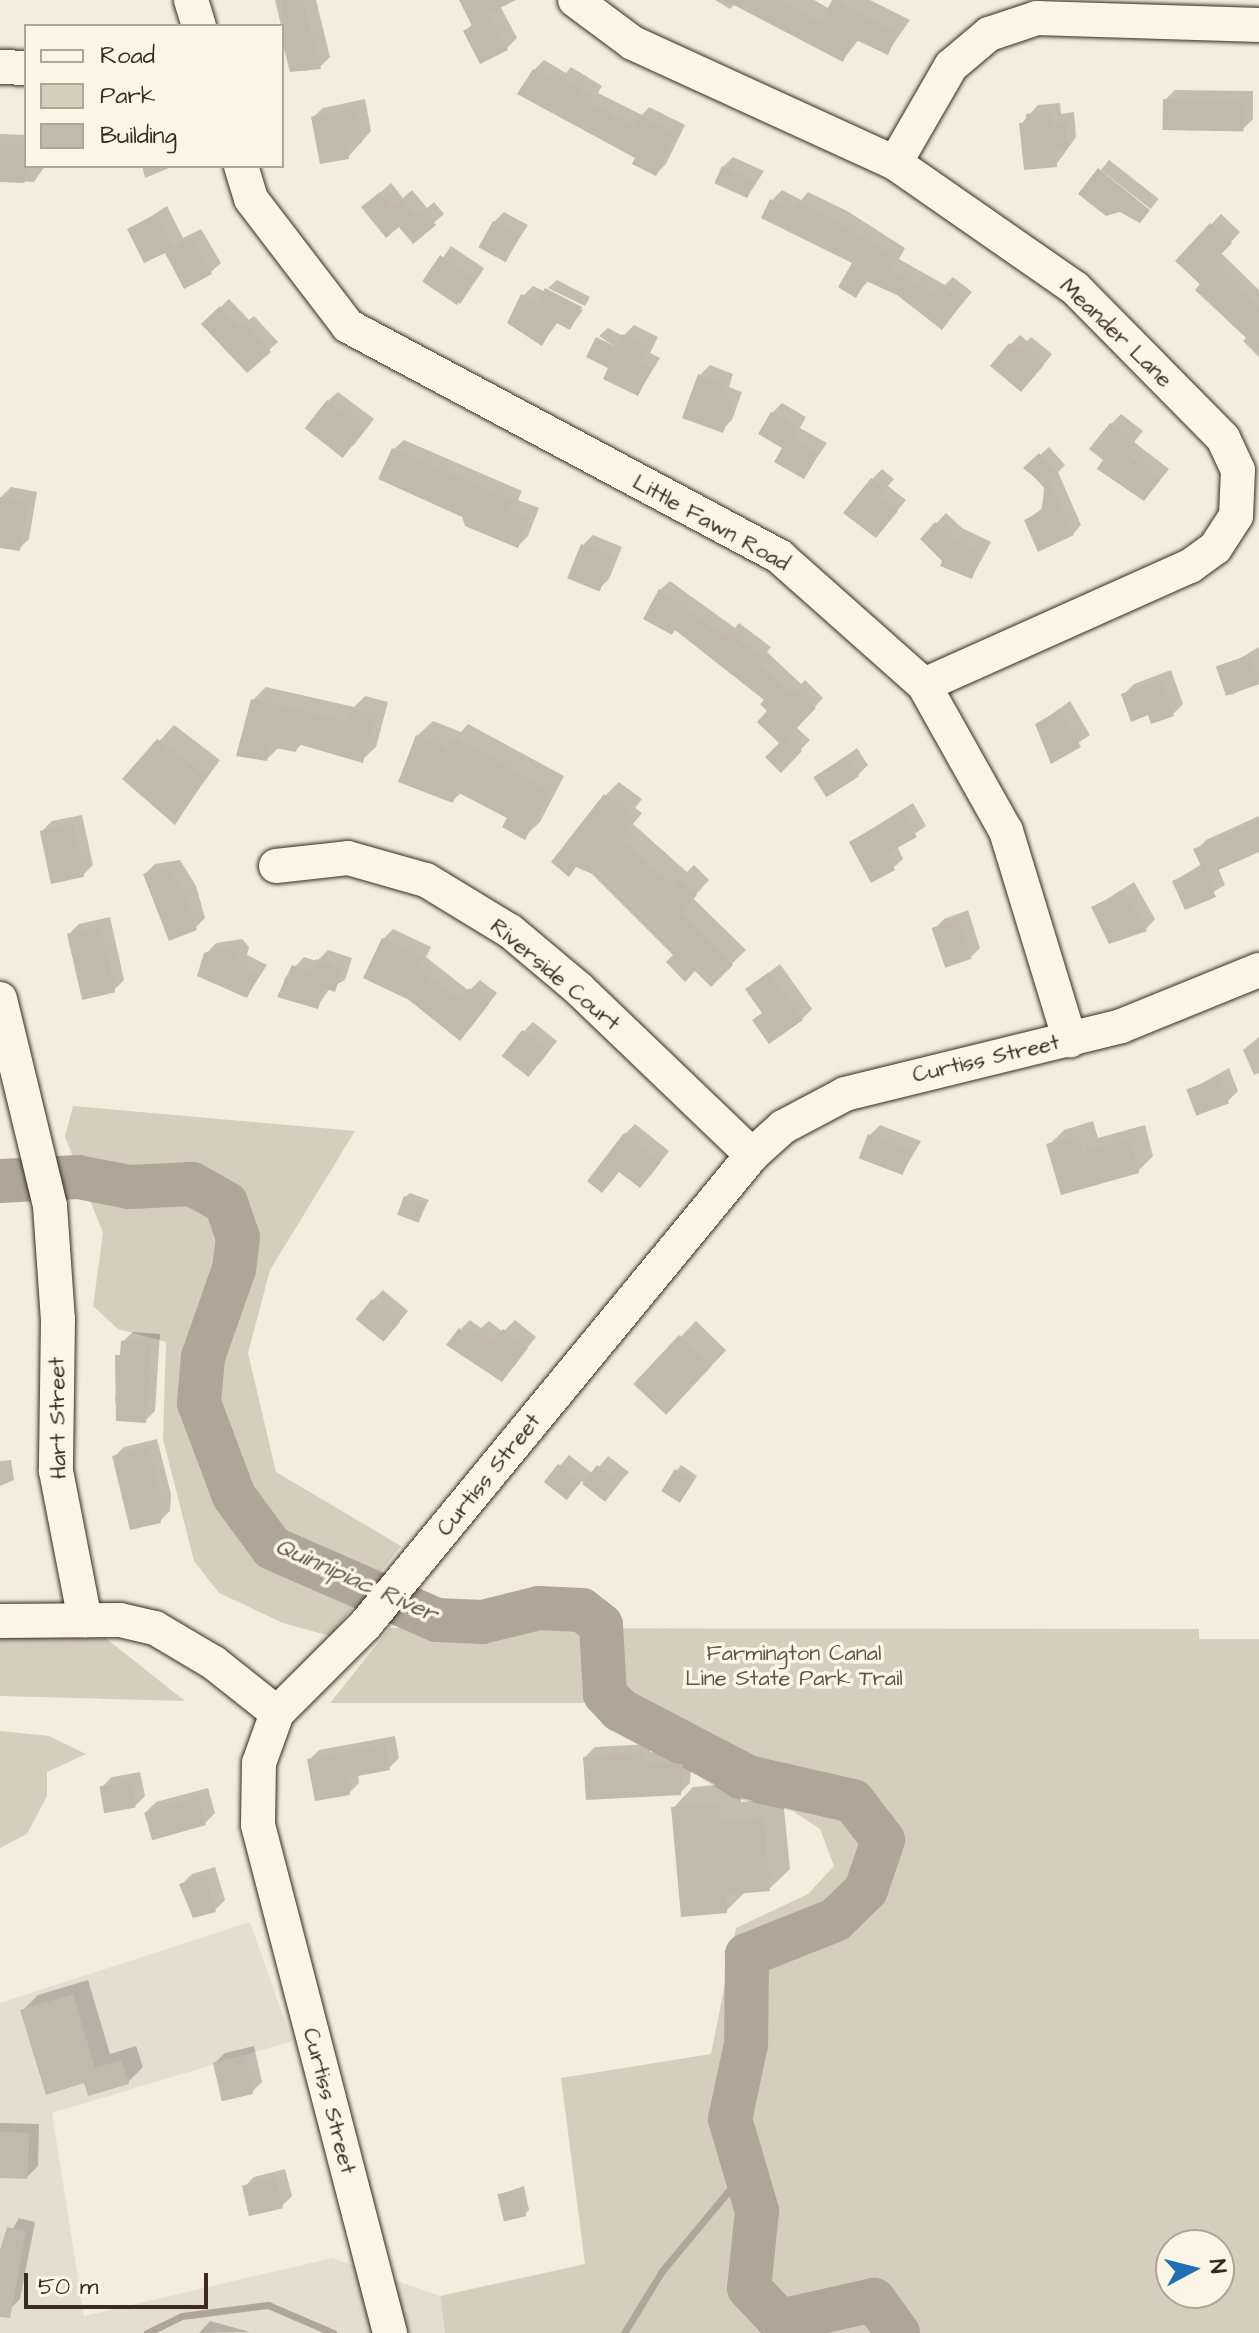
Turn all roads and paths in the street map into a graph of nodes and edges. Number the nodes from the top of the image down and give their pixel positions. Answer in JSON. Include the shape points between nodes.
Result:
{"nodes":[{"id":1,"x":191,"y":0,"type":"edge"},
{"id":2,"x":575,"y":0,"type":"edge"},
{"id":3,"x":198,"y":24,"type":"edge"},
{"id":4,"x":1259,"y":25,"type":"edge"},
{"id":5,"x":0,"y":67,"type":"edge"},
{"id":6,"x":24,"y":68,"type":"edge"},
{"id":7,"x":895,"y":163,"type":"junction"},
{"id":8,"x":242,"y":168,"type":"edge"},
{"id":9,"x":924,"y":685,"type":"junction"},
{"id":10,"x":276,"y":866,"type":"dead end"},
{"id":11,"x":1259,"y":970,"type":"edge"},
{"id":12,"x":0,"y":999,"type":"edge"},
{"id":13,"x":1070,"y":1040,"type":"junction"},
{"id":14,"x":752,"y":1155,"type":"junction"},
{"id":15,"x":85,"y":1620,"type":"junction"},
{"id":16,"x":0,"y":1621,"type":"edge"},
{"id":17,"x":277,"y":1713,"type":"junction"},
{"id":18,"x":390,"y":2333,"type":"edge"}],
"edges":[{"from":1,"to":3,"type":"street"},
{"from":2,"to":7,"type":"street","name":"Meander Lane","via":[[633,43]]},
{"from":4,"to":7,"type":"street","via":[[1037,18],[989,34],[951,66]]},
{"from":5,"to":6,"type":"street"},
{"from":7,"to":9,"type":"street","name":"Meander Lane","via":[[1075,288],[1223,438],[1238,470],[1236,516],[1215,548],[1190,566]]},
{"from":8,"to":9,"type":"street","name":"Little Fawn Road","via":[[251,199],[348,326],[780,557]]},
{"from":9,"to":13,"type":"street","name":"Little Fawn Road","via":[[1006,831]]},
{"from":10,"to":14,"type":"street","name":"Riverside Court","via":[[348,858],[426,880],[510,931],[579,989]]},
{"from":11,"to":13,"type":"street","name":"Curtiss Street","via":[[1121,1026]]},
{"from":12,"to":15,"type":"street","name":"Hart Street","via":[[50,1206],[58,1319],[56,1471]]},
{"from":13,"to":14,"type":"street","name":"Curtiss Street","via":[[845,1094],[783,1127]]},
{"from":14,"to":17,"type":"street","name":"Curtiss Street","via":[[366,1624]]},
{"from":15,"to":16,"type":"street"},
{"from":15,"to":17,"type":"street","via":[[155,1628],[214,1663]]},
{"from":17,"to":18,"type":"street","name":"Curtiss Street","via":[[257,1773],[258,1825]]}]}
